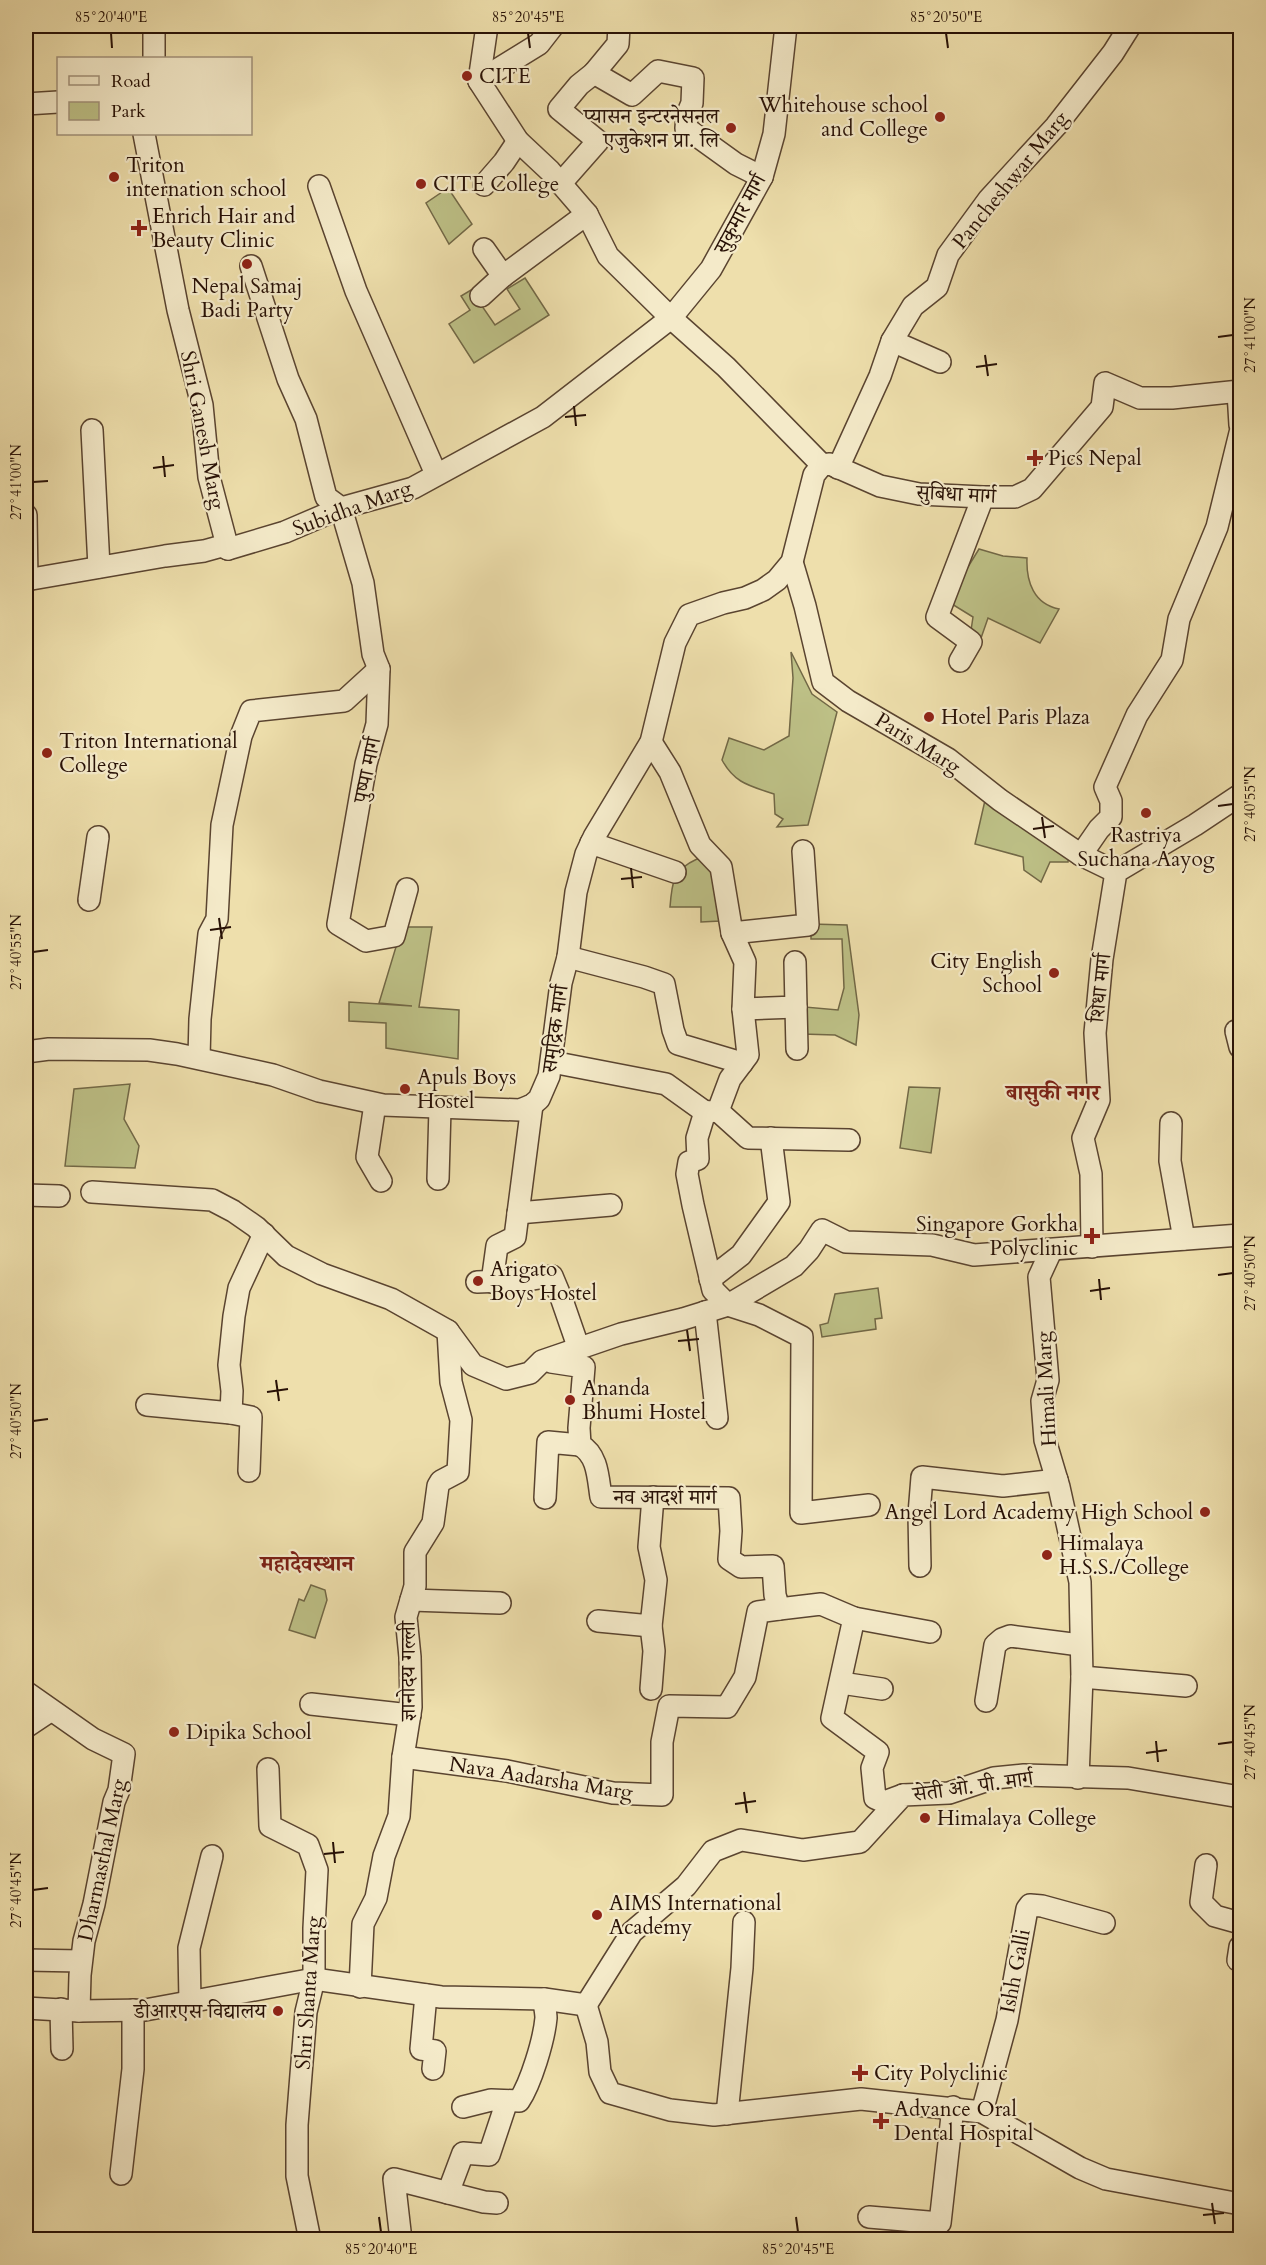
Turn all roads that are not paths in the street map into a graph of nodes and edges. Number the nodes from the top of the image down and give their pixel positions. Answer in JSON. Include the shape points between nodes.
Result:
{"nodes":[{"id":1,"x":154,"y":26,"type":"edge"},
{"id":2,"x":487,"y":26,"type":"edge"},
{"id":3,"x":553,"y":26,"type":"edge"},
{"id":4,"x":619,"y":26,"type":"edge"},
{"id":5,"x":786,"y":26,"type":"edge"},
{"id":6,"x":1130,"y":26,"type":"edge"},
{"id":7,"x":651,"y":52,"type":"dead end"},
{"id":8,"x":154,"y":57,"type":"edge"},
{"id":9,"x":594,"y":73,"type":"junction"},
{"id":10,"x":479,"y":81,"type":"junction"},
{"id":11,"x":632,"y":95,"type":"junction"},
{"id":12,"x":57,"y":102,"type":"edge"},
{"id":13,"x":26,"y":104,"type":"edge"},
{"id":14,"x":144,"y":135,"type":"edge"},
{"id":15,"x":518,"y":141,"type":"junction"},
{"id":16,"x":762,"y":177,"type":"junction"},
{"id":17,"x":561,"y":183,"type":"junction"},
{"id":18,"x":484,"y":185,"type":"dead end"},
{"id":19,"x":320,"y":186,"type":"dead end"},
{"id":20,"x":587,"y":214,"type":"junction"},
{"id":21,"x":484,"y":249,"type":"dead end"},
{"id":22,"x":251,"y":266,"type":"dead end"},
{"id":23,"x":503,"y":276,"type":"junction"},
{"id":24,"x":481,"y":296,"type":"dead end"},
{"id":25,"x":671,"y":318,"type":"junction"},
{"id":26,"x":892,"y":341,"type":"junction"},
{"id":27,"x":940,"y":362,"type":"dead end"},
{"id":28,"x":1239,"y":392,"type":"edge"},
{"id":29,"x":1240,"y":425,"type":"edge"},
{"id":30,"x":92,"y":430,"type":"dead end"},
{"id":31,"x":1240,"y":433,"type":"edge"},
{"id":32,"x":830,"y":466,"type":"junction"},
{"id":33,"x":436,"y":474,"type":"junction"},
{"id":34,"x":982,"y":497,"type":"junction"},
{"id":35,"x":341,"y":508,"type":"junction"},
{"id":36,"x":26,"y":515,"type":"edge"},
{"id":37,"x":228,"y":549,"type":"junction"},
{"id":38,"x":792,"y":562,"type":"junction"},
{"id":39,"x":99,"y":567,"type":"junction"},
{"id":40,"x":26,"y":581,"type":"edge"},
{"id":41,"x":960,"y":661,"type":"dead end"},
{"id":42,"x":379,"y":669,"type":"junction"},
{"id":43,"x":651,"y":742,"type":"junction"},
{"id":44,"x":1240,"y":795,"type":"edge"},
{"id":45,"x":98,"y":837,"type":"dead end"},
{"id":46,"x":591,"y":843,"type":"junction"},
{"id":47,"x":803,"y":851,"type":"dead end"},
{"id":48,"x":1081,"y":855,"type":"junction"},
{"id":49,"x":675,"y":872,"type":"dead end"},
{"id":50,"x":1116,"y":872,"type":"junction"},
{"id":51,"x":407,"y":889,"type":"dead end"},
{"id":52,"x":89,"y":900,"type":"dead end"},
{"id":53,"x":732,"y":933,"type":"junction"},
{"id":54,"x":568,"y":957,"type":"junction"},
{"id":55,"x":795,"y":963,"type":"dead end"},
{"id":56,"x":796,"y":1007,"type":"junction"},
{"id":57,"x":743,"y":1009,"type":"junction"},
{"id":58,"x":797,"y":1049,"type":"dead end"},
{"id":59,"x":26,"y":1052,"type":"edge"},
{"id":60,"x":199,"y":1058,"type":"junction"},
{"id":61,"x":552,"y":1062,"type":"junction"},
{"id":62,"x":742,"y":1063,"type":"junction"},
{"id":63,"x":375,"y":1104,"type":"junction"},
{"id":64,"x":532,"y":1105,"type":"junction"},
{"id":65,"x":440,"y":1108,"type":"junction"},
{"id":66,"x":711,"y":1112,"type":"junction"},
{"id":67,"x":1171,"y":1124,"type":"dead end"},
{"id":68,"x":771,"y":1138,"type":"junction"},
{"id":69,"x":849,"y":1140,"type":"dead end"},
{"id":70,"x":438,"y":1179,"type":"dead end"},
{"id":71,"x":381,"y":1180,"type":"dead end"},
{"id":72,"x":92,"y":1192,"type":"dead end"},
{"id":73,"x":26,"y":1195,"type":"edge"},
{"id":74,"x":59,"y":1196,"type":"dead end"},
{"id":75,"x":611,"y":1205,"type":"dead end"},
{"id":76,"x":518,"y":1213,"type":"junction"},
{"id":77,"x":264,"y":1234,"type":"junction"},
{"id":78,"x":1240,"y":1235,"type":"edge"},
{"id":79,"x":1184,"y":1239,"type":"junction"},
{"id":80,"x":1092,"y":1246,"type":"junction"},
{"id":81,"x":1051,"y":1251,"type":"junction"},
{"id":82,"x":710,"y":1279,"type":"junction"},
{"id":83,"x":728,"y":1305,"type":"junction"},
{"id":84,"x":705,"y":1312,"type":"junction"},
{"id":85,"x":448,"y":1331,"type":"junction"},
{"id":86,"x":579,"y":1349,"type":"junction"},
{"id":87,"x":542,"y":1361,"type":"junction"},
{"id":88,"x":147,"y":1406,"type":"dead end"},
{"id":89,"x":231,"y":1413,"type":"junction"},
{"id":90,"x":717,"y":1418,"type":"dead end"},
{"id":91,"x":580,"y":1445,"type":"junction"},
{"id":92,"x":249,"y":1471,"type":"dead end"},
{"id":93,"x":1057,"y":1480,"type":"junction"},
{"id":94,"x":653,"y":1497,"type":"junction"},
{"id":95,"x":545,"y":1498,"type":"dead end"},
{"id":96,"x":869,"y":1505,"type":"dead end"},
{"id":97,"x":920,"y":1566,"type":"dead end"},
{"id":98,"x":411,"y":1600,"type":"junction"},
{"id":99,"x":500,"y":1603,"type":"dead end"},
{"id":100,"x":779,"y":1609,"type":"junction"},
{"id":101,"x":854,"y":1618,"type":"junction"},
{"id":102,"x":598,"y":1621,"type":"dead end"},
{"id":103,"x":651,"y":1626,"type":"junction"},
{"id":104,"x":930,"y":1632,"type":"dead end"},
{"id":105,"x":1080,"y":1644,"type":"junction"},
{"id":106,"x":1082,"y":1677,"type":"junction"},
{"id":107,"x":841,"y":1683,"type":"junction"},
{"id":108,"x":1186,"y":1686,"type":"dead end"},
{"id":109,"x":651,"y":1689,"type":"dead end"},
{"id":110,"x":882,"y":1689,"type":"dead end"},
{"id":111,"x":26,"y":1692,"type":"edge"},
{"id":112,"x":986,"y":1701,"type":"dead end"},
{"id":113,"x":311,"y":1704,"type":"dead end"},
{"id":114,"x":50,"y":1711,"type":"junction"},
{"id":115,"x":410,"y":1715,"type":"junction"},
{"id":116,"x":26,"y":1727,"type":"edge"},
{"id":117,"x":403,"y":1757,"type":"junction"},
{"id":118,"x":268,"y":1769,"type":"dead end"},
{"id":119,"x":1078,"y":1778,"type":"junction"},
{"id":120,"x":903,"y":1795,"type":"junction"},
{"id":121,"x":1240,"y":1797,"type":"edge"},
{"id":122,"x":212,"y":1856,"type":"dead end"},
{"id":123,"x":1206,"y":1864,"type":"dead end"},
{"id":124,"x":744,"y":1922,"type":"dead end"},
{"id":125,"x":1104,"y":1923,"type":"dead end"},
{"id":126,"x":1240,"y":1923,"type":"edge"},
{"id":127,"x":1240,"y":1947,"type":"edge"},
{"id":128,"x":26,"y":1960,"type":"edge"},
{"id":129,"x":81,"y":1961,"type":"junction"},
{"id":130,"x":1240,"y":1961,"type":"edge"},
{"id":131,"x":314,"y":1979,"type":"junction"},
{"id":132,"x":360,"y":1987,"type":"junction"},
{"id":133,"x":426,"y":1995,"type":"junction"},
{"id":134,"x":544,"y":1999,"type":"junction"},
{"id":135,"x":190,"y":2002,"type":"junction"},
{"id":136,"x":586,"y":2005,"type":"junction"},
{"id":137,"x":26,"y":2008,"type":"edge"},
{"id":138,"x":70,"y":2010,"type":"junction"},
{"id":139,"x":134,"y":2010,"type":"junction"},
{"id":140,"x":62,"y":2049,"type":"dead end"},
{"id":141,"x":433,"y":2069,"type":"dead end"},
{"id":142,"x":507,"y":2101,"type":"junction"},
{"id":143,"x":463,"y":2107,"type":"dead end"},
{"id":144,"x":953,"y":2107,"type":"junction"},
{"id":145,"x":982,"y":2112,"type":"junction"},
{"id":146,"x":727,"y":2114,"type":"junction"},
{"id":147,"x":121,"y":2174,"type":"dead end"},
{"id":148,"x":448,"y":2193,"type":"junction"},
{"id":149,"x":497,"y":2204,"type":"dead end"},
{"id":150,"x":1240,"y":2204,"type":"edge"},
{"id":151,"x":869,"y":2217,"type":"dead end"},
{"id":152,"x":310,"y":2240,"type":"edge"},
{"id":153,"x":401,"y":2240,"type":"edge"}],
"edges":[{"from":1,"to":8,"type":"street"},
{"from":2,"to":10,"type":"street"},
{"from":3,"to":10,"type":"street","via":[[539,44]]},
{"from":4,"to":9,"type":"street","via":[[618,44]]},
{"from":5,"to":16,"type":"street","name":"सुकुमार मार्ग","via":[[774,134]]},
{"from":6,"to":26,"type":"street","name":"Pancheshwar Marg","via":[[1056,126],[989,199],[948,255],[938,287],[913,306]]},
{"from":7,"to":11,"type":"street","via":[[657,64]]},
{"from":9,"to":11,"type":"street"},
{"from":9,"to":17,"type":"street","via":[[559,109],[598,141]]},
{"from":10,"to":15,"type":"street","name":"सुबिधा मार्ग"},
{"from":11,"to":16,"type":"street","via":[[658,71],[693,78],[686,128],[736,164]]},
{"from":12,"to":13,"type":"street"},
{"from":14,"to":37,"type":"street","name":"Shri Ganesh Marg","via":[[178,310],[202,405],[209,477]]},
{"from":15,"to":17,"type":"street","name":"सुबिधा मार्ग"},
{"from":15,"to":18,"type":"street"},
{"from":16,"to":25,"type":"street","name":"सुकुमार मार्ग","via":[[711,269]]},
{"from":17,"to":20,"type":"street","name":"सुबिधा मार्ग"},
{"from":19,"to":33,"type":"street","via":[[356,291]]},
{"from":20,"to":23,"type":"street"},
{"from":20,"to":25,"type":"street","name":"सुबिधा मार्ग","via":[[608,256]]},
{"from":21,"to":23,"type":"street"},
{"from":22,"to":35,"type":"street","via":[[288,379],[306,419],[326,497]]},
{"from":23,"to":24,"type":"street"},
{"from":25,"to":32,"type":"street","name":"सुबिधा मार्ग"},
{"from":25,"to":33,"type":"street","name":"Subidha Marg","via":[[543,417]]},
{"from":26,"to":27,"type":"street"},
{"from":26,"to":32,"type":"street","name":"Pancheshwar Marg","via":[[880,376]]},
{"from":28,"to":29,"type":"street"},
{"from":28,"to":34,"type":"street","name":"सुबिधा मार्ग","via":[[1140,398],[1105,383],[1102,407],[1032,489],[1015,497]]},
{"from":30,"to":39,"type":"street"},
{"from":31,"to":48,"type":"street","via":[[1217,527],[1179,619],[1172,660],[1137,715],[1105,787],[1111,801],[1111,817]]},
{"from":32,"to":34,"type":"street","name":"सुबिधा मार्ग","via":[[880,486],[919,494]]},
{"from":32,"to":38,"type":"street","name":"Pancheshwar Marg","via":[[814,475]]},
{"from":33,"to":35,"type":"street","name":"Subidha Marg","via":[[413,488]]},
{"from":34,"to":41,"type":"street","via":[[937,617],[971,642]]},
{"from":35,"to":37,"type":"street","name":"Subidha Marg","via":[[285,532]]},
{"from":35,"to":42,"type":"street","name":"पुष्पा मार्ग","via":[[363,583],[373,654]]},
{"from":36,"to":40,"type":"street"},
{"from":37,"to":39,"type":"street","name":"Subidha Marg","via":[[222,546]]},
{"from":38,"to":43,"type":"street","name":"समुद्रिक मार्ग","via":[[763,591],[689,615],[675,643]]},
{"from":38,"to":48,"type":"street","name":"Paris Marg","via":[[823,682],[848,701],[948,759]]},
{"from":39,"to":40,"type":"street","name":"Subidha Marg"},
{"from":42,"to":51,"type":"street","name":"पुष्पा मार्ग","via":[[377,724],[366,764],[338,924],[366,941],[394,936]]},
{"from":42,"to":60,"type":"street","via":[[344,701],[251,711],[241,736],[222,825],[217,919],[209,934]]},
{"from":43,"to":46,"type":"street","name":"समुद्रिक मार्ग"},
{"from":43,"to":53,"type":"street","via":[[670,772],[700,845],[722,867]]},
{"from":44,"to":50,"type":"street"},
{"from":45,"to":52,"type":"street"},
{"from":46,"to":49,"type":"street"},
{"from":46,"to":54,"type":"street","name":"समुद्रिक मार्ग","via":[[576,892]]},
{"from":47,"to":53,"type":"street","via":[[808,925]]},
{"from":48,"to":50,"type":"street","name":"Paris Marg"},
{"from":50,"to":80,"type":"street","name":"शिधा मार्ग","via":[[1095,1033],[1099,1100],[1083,1138],[1091,1174]]},
{"from":53,"to":57,"type":"street","via":[[745,962]]},
{"from":54,"to":61,"type":"street","name":"समुद्रिक मार्ग","via":[[561,982]]},
{"from":54,"to":62,"type":"street","via":[[663,984],[678,1044]]},
{"from":55,"to":56,"type":"street"},
{"from":56,"to":57,"type":"street"},
{"from":56,"to":58,"type":"street"},
{"from":57,"to":62,"type":"street","via":[[748,1055]]},
{"from":59,"to":60,"type":"street","via":[[149,1050]]},
{"from":60,"to":63,"type":"street"},
{"from":61,"to":64,"type":"street","name":"समुद्रिक मार्ग","via":[[545,1088]]},
{"from":61,"to":66,"type":"street","via":[[666,1084]]},
{"from":62,"to":66,"type":"street"},
{"from":63,"to":65,"type":"street"},
{"from":63,"to":71,"type":"street","via":[[367,1157]]},
{"from":64,"to":65,"type":"street","via":[[520,1110]]},
{"from":64,"to":76,"type":"street"},
{"from":65,"to":70,"type":"street"},
{"from":66,"to":68,"type":"street","via":[[748,1138]]},
{"from":66,"to":82,"type":"street","via":[[697,1138],[698,1159],[689,1162],[687,1174]]},
{"from":67,"to":79,"type":"street","via":[[1170,1161]]},
{"from":68,"to":69,"type":"street"},
{"from":68,"to":82,"type":"street","via":[[779,1202],[741,1255]]},
{"from":72,"to":77,"type":"street","via":[[212,1200]]},
{"from":73,"to":74,"type":"street"},
{"from":75,"to":76,"type":"street"},
{"from":76,"to":86,"type":"street","via":[[515,1237],[497,1246],[484,1282],[552,1276]]},
{"from":77,"to":85,"type":"street","via":[[286,1256],[322,1274],[391,1299]]},
{"from":77,"to":89,"type":"street","via":[[239,1288],[229,1365]]},
{"from":78,"to":79,"type":"street"},
{"from":79,"to":80,"type":"street"},
{"from":80,"to":81,"type":"street"},
{"from":81,"to":83,"type":"street","via":[[974,1255],[932,1245],[846,1242],[822,1230],[794,1266]]},
{"from":81,"to":93,"type":"street","name":"Himali Marg","via":[[1039,1277],[1048,1380],[1042,1401],[1045,1440]]},
{"from":82,"to":83,"type":"street","via":[[713,1290]]},
{"from":83,"to":84,"type":"street"},
{"from":83,"to":96,"type":"street","via":[[759,1315],[802,1337],[801,1513]]},
{"from":84,"to":86,"type":"street"},
{"from":84,"to":90,"type":"street"},
{"from":85,"to":87,"type":"street","via":[[473,1365],[506,1379],[530,1373]]},
{"from":85,"to":98,"type":"street","name":"ज्ञानोदय गल्ली","via":[[451,1382],[461,1420],[458,1472],[438,1486],[433,1523],[415,1552]]},
{"from":86,"to":87,"type":"street"},
{"from":87,"to":91,"type":"street","via":[[584,1367]]},
{"from":88,"to":89,"type":"street"},
{"from":89,"to":92,"type":"street","via":[[252,1417]]},
{"from":91,"to":94,"type":"street","name":"नव आदर्श मार्ग","via":[[588,1450],[597,1467],[601,1497]]},
{"from":91,"to":95,"type":"street","via":[[548,1442]]},
{"from":93,"to":97,"type":"street","via":[[1003,1486],[922,1477]]},
{"from":93,"to":105,"type":"street","name":"Himali Marg","via":[[1080,1582]]},
{"from":94,"to":100,"type":"street","name":"नव आदर्श मार्ग","via":[[729,1497],[729,1559],[741,1567],[773,1566]]},
{"from":94,"to":103,"type":"street","via":[[649,1547],[656,1580]]},
{"from":98,"to":99,"type":"street"},
{"from":98,"to":115,"type":"street","name":"ज्ञानोदय गल्ली","via":[[406,1617]]},
{"from":100,"to":101,"type":"street","via":[[821,1604]]},
{"from":100,"to":117,"type":"street","name":"Nava Aadarsha Marg","via":[[758,1612],[745,1677],[727,1707],[669,1707],[662,1742],[662,1795],[613,1793],[507,1771]]},
{"from":101,"to":104,"type":"street"},
{"from":101,"to":107,"type":"street"},
{"from":102,"to":103,"type":"street"},
{"from":103,"to":109,"type":"street"},
{"from":105,"to":106,"type":"street","name":"Himali Marg"},
{"from":105,"to":112,"type":"street","via":[[1010,1636],[1002,1639],[995,1645]]},
{"from":106,"to":108,"type":"street"},
{"from":106,"to":119,"type":"street","name":"Himali Marg"},
{"from":107,"to":110,"type":"street"},
{"from":107,"to":120,"type":"street","via":[[832,1718],[878,1752],[872,1768],[875,1798],[884,1802]]},
{"from":111,"to":114,"type":"street","name":"Dharmasthal Marg"},
{"from":113,"to":115,"type":"street"},
{"from":114,"to":116,"type":"street"},
{"from":114,"to":129,"type":"street","name":"Dharmasthal Marg","via":[[124,1754]]},
{"from":115,"to":117,"type":"street","name":"ज्ञानोदय गल्ली"},
{"from":117,"to":132,"type":"street","name":"ज्ञानोदय गल्ली","via":[[399,1816],[384,1856],[376,1898],[363,1924]]},
{"from":118,"to":131,"type":"street","name":"Shri Shanta Marg","via":[[270,1826],[308,1845],[317,1870]]},
{"from":119,"to":120,"type":"street","name":"सेती ओ. पी. मार्ग","via":[[1024,1775],[994,1778],[949,1793]]},
{"from":119,"to":121,"type":"street","name":"सेती ओ. पी. मार्ग","via":[[1128,1778]]},
{"from":120,"to":136,"type":"street","name":"सेती ओ. पी. मार्ग","via":[[861,1842],[803,1850],[741,1840],[713,1851],[686,1886],[632,1932]]},
{"from":122,"to":135,"type":"street","via":[[189,1948]]},
{"from":123,"to":126,"type":"street","via":[[1201,1902],[1215,1916]]},
{"from":124,"to":146,"type":"street"},
{"from":125,"to":145,"type":"street","name":"Ishh Galli","via":[[1042,1906],[1030,1905],[1027,1909],[1006,2020]]},
{"from":127,"to":130,"type":"street"},
{"from":128,"to":129,"type":"street"},
{"from":129,"to":138,"type":"street","name":"Dharmasthal Marg"},
{"from":131,"to":132,"type":"street"},
{"from":131,"to":135,"type":"street"},
{"from":131,"to":152,"type":"street","name":"Shri Shanta Marg","via":[[306,2012],[297,2125],[297,2176]]},
{"from":132,"to":133,"type":"street"},
{"from":133,"to":134,"type":"street"},
{"from":133,"to":141,"type":"street","via":[[421,2049],[435,2051]]},
{"from":134,"to":136,"type":"street"},
{"from":134,"to":142,"type":"street","via":[[546,2018],[529,2082],[519,2101]]},
{"from":135,"to":139,"type":"street"},
{"from":136,"to":146,"type":"street","via":[[597,2042],[600,2072],[610,2093],[670,2110]]},
{"from":137,"to":138,"type":"street"},
{"from":138,"to":139,"type":"street"},
{"from":138,"to":140,"type":"street","name":"Dharmasthal Marg"},
{"from":139,"to":147,"type":"street","via":[[133,2069]]},
{"from":142,"to":143,"type":"street","via":[[491,2100]]},
{"from":142,"to":148,"type":"street","via":[[489,2155],[463,2153]]},
{"from":144,"to":145,"type":"street"},
{"from":144,"to":146,"type":"street","via":[[861,2099]]},
{"from":144,"to":151,"type":"street","via":[[940,2223]]},
{"from":145,"to":150,"type":"street","via":[[1106,2179]]},
{"from":148,"to":149,"type":"street"},
{"from":148,"to":153,"type":"street","via":[[394,2179]]}]}
